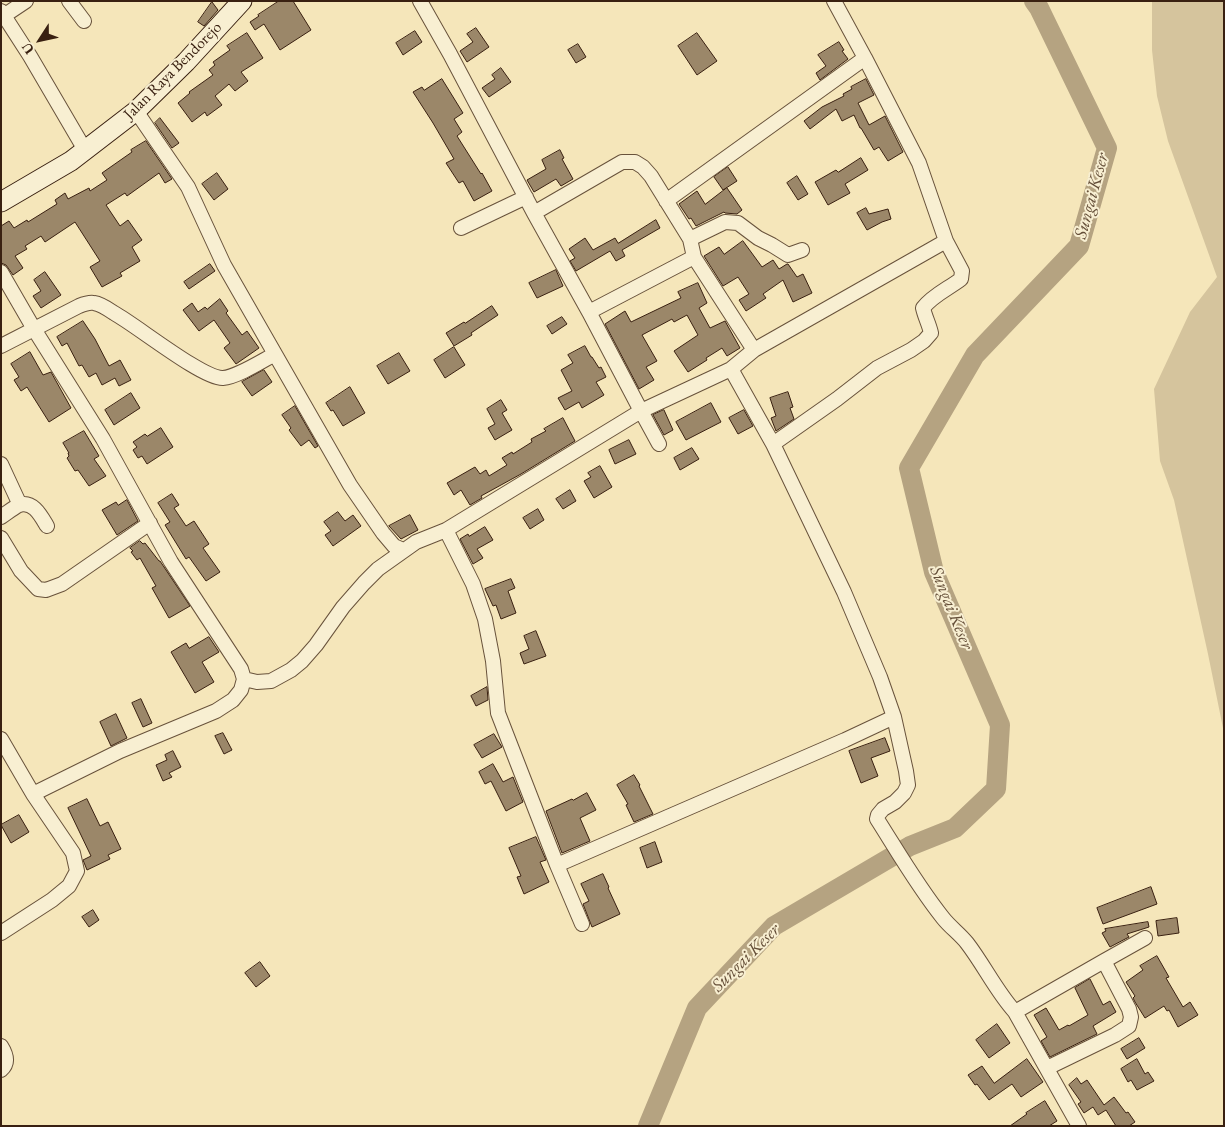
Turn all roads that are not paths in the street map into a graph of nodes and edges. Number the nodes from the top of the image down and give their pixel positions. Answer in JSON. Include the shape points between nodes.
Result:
{"nodes":[{"id":1,"x":26,"y":1,"type":"edge"},
{"id":2,"x":69,"y":1,"type":"edge"},
{"id":3,"x":420,"y":1,"type":"edge"},
{"id":4,"x":834,"y":1,"type":"edge"},
{"id":5,"x":239,"y":2,"type":"edge"},
{"id":6,"x":3,"y":13,"type":"edge"},
{"id":7,"x":84,"y":21,"type":"dead end"},
{"id":8,"x":866,"y":58,"type":"junction"},
{"id":9,"x":136,"y":111,"type":"junction"},
{"id":10,"x":85,"y":150,"type":"junction"},
{"id":11,"x":526,"y":197,"type":"junction"},
{"id":12,"x":666,"y":201,"type":"junction"},
{"id":13,"x":1,"y":202,"type":"edge"},
{"id":14,"x":534,"y":214,"type":"junction"},
{"id":15,"x":461,"y":228,"type":"dead end"},
{"id":16,"x":690,"y":239,"type":"junction"},
{"id":17,"x":946,"y":241,"type":"junction"},
{"id":18,"x":802,"y":250,"type":"dead end"},
{"id":19,"x":694,"y":257,"type":"junction"},
{"id":20,"x":1,"y":272,"type":"edge"},
{"id":21,"x":589,"y":312,"type":"junction"},
{"id":22,"x":34,"y":329,"type":"junction"},
{"id":23,"x":1,"y":346,"type":"edge"},
{"id":24,"x":754,"y":350,"type":"junction"},
{"id":25,"x":275,"y":354,"type":"junction"},
{"id":26,"x":731,"y":369,"type":"junction"},
{"id":27,"x":641,"y":411,"type":"junction"},
{"id":28,"x":659,"y":444,"type":"dead end"},
{"id":29,"x":773,"y":444,"type":"junction"},
{"id":30,"x":1,"y":464,"type":"edge"},
{"id":31,"x":20,"y":504,"type":"junction"},
{"id":32,"x":1,"y":517,"type":"edge"},
{"id":33,"x":150,"y":523,"type":"junction"},
{"id":34,"x":48,"y":526,"type":"dead end"},
{"id":35,"x":446,"y":530,"type":"junction"},
{"id":36,"x":1,"y":538,"type":"edge"},
{"id":37,"x":403,"y":550,"type":"junction"},
{"id":38,"x":244,"y":679,"type":"junction"},
{"id":39,"x":894,"y":717,"type":"junction"},
{"id":40,"x":1,"y":739,"type":"edge"},
{"id":41,"x":33,"y":794,"type":"junction"},
{"id":42,"x":557,"y":865,"type":"junction"},
{"id":43,"x":582,"y":924,"type":"dead end"},
{"id":44,"x":1,"y":933,"type":"edge"},
{"id":45,"x":1145,"y":938,"type":"dead end"},
{"id":46,"x":1104,"y":960,"type":"junction"},
{"id":47,"x":1015,"y":1012,"type":"junction"},
{"id":48,"x":1,"y":1046,"type":"edge"},
{"id":49,"x":1048,"y":1068,"type":"junction"},
{"id":50,"x":1,"y":1070,"type":"edge"},
{"id":51,"x":1079,"y":1126,"type":"edge"}],
"edges":[{"from":1,"to":6,"type":"street"},
{"from":2,"to":7,"type":"street"},
{"from":3,"to":11,"type":"street"},
{"from":4,"to":8,"type":"street"},
{"from":5,"to":9,"type":"main road","name":"Jalan Raya Bendorejo","via":[[186,62]]},
{"from":6,"to":10,"type":"street"},
{"from":8,"to":12,"type":"street"},
{"from":8,"to":17,"type":"street","via":[[919,163]]},
{"from":9,"to":10,"type":"main road","name":"Jalan Raya Bendorejo"},
{"from":9,"to":25,"type":"street","via":[[188,188],[224,266]]},
{"from":10,"to":13,"type":"main road","name":"Jalan Raya Bendorejo","via":[[72,161]]},
{"from":11,"to":14,"type":"street"},
{"from":11,"to":15,"type":"street"},
{"from":12,"to":14,"type":"street","via":[[643,168],[635,162],[622,162]]},
{"from":12,"to":16,"type":"street"},
{"from":14,"to":21,"type":"street"},
{"from":16,"to":18,"type":"street","via":[[725,222],[738,223],[788,255]]},
{"from":16,"to":19,"type":"street"},
{"from":17,"to":24,"type":"street"},
{"from":17,"to":29,"type":"street","via":[[962,271],[961,279],[936,294],[923,308],[931,333],[924,341],[877,368]]},
{"from":19,"to":21,"type":"street"},
{"from":19,"to":24,"type":"street"},
{"from":20,"to":22,"type":"street"},
{"from":21,"to":27,"type":"street"},
{"from":22,"to":23,"type":"street"},
{"from":22,"to":25,"type":"street","via":[[91,302],[121,316],[215,378],[232,376]]},
{"from":22,"to":33,"type":"street","via":[[103,439]]},
{"from":24,"to":26,"type":"street"},
{"from":25,"to":37,"type":"street","via":[[350,484],[383,533],[394,546]]},
{"from":26,"to":27,"type":"street"},
{"from":26,"to":29,"type":"street"},
{"from":27,"to":28,"type":"street"},
{"from":27,"to":35,"type":"street"},
{"from":29,"to":39,"type":"street","via":[[844,592]]},
{"from":30,"to":31,"type":"street"},
{"from":31,"to":32,"type":"street"},
{"from":31,"to":34,"type":"street","via":[[37,510]]},
{"from":33,"to":36,"type":"street","via":[[62,584],[46,590],[38,589],[21,571]]},
{"from":33,"to":38,"type":"street","via":[[171,562],[241,669]]},
{"from":35,"to":37,"type":"street"},
{"from":35,"to":42,"type":"street","via":[[482,610],[493,661],[498,713]]},
{"from":37,"to":38,"type":"street","via":[[364,583],[316,645],[291,670],[271,681]]},
{"from":38,"to":41,"type":"street","via":[[233,700],[216,712],[120,751]]},
{"from":39,"to":42,"type":"street"},
{"from":39,"to":47,"type":"street","via":[[908,785],[877,819],[918,883],[944,919],[966,941]]},
{"from":40,"to":41,"type":"street"},
{"from":41,"to":44,"type":"street","via":[[73,853],[77,871],[69,886],[52,900]]},
{"from":42,"to":43,"type":"street"},
{"from":45,"to":46,"type":"street"},
{"from":46,"to":47,"type":"street"},
{"from":46,"to":49,"type":"street","via":[[1129,1009],[1128,1026]]},
{"from":47,"to":49,"type":"street"},
{"from":48,"to":50,"type":"street","via":[[6,1060]]},
{"from":49,"to":51,"type":"street"}]}
